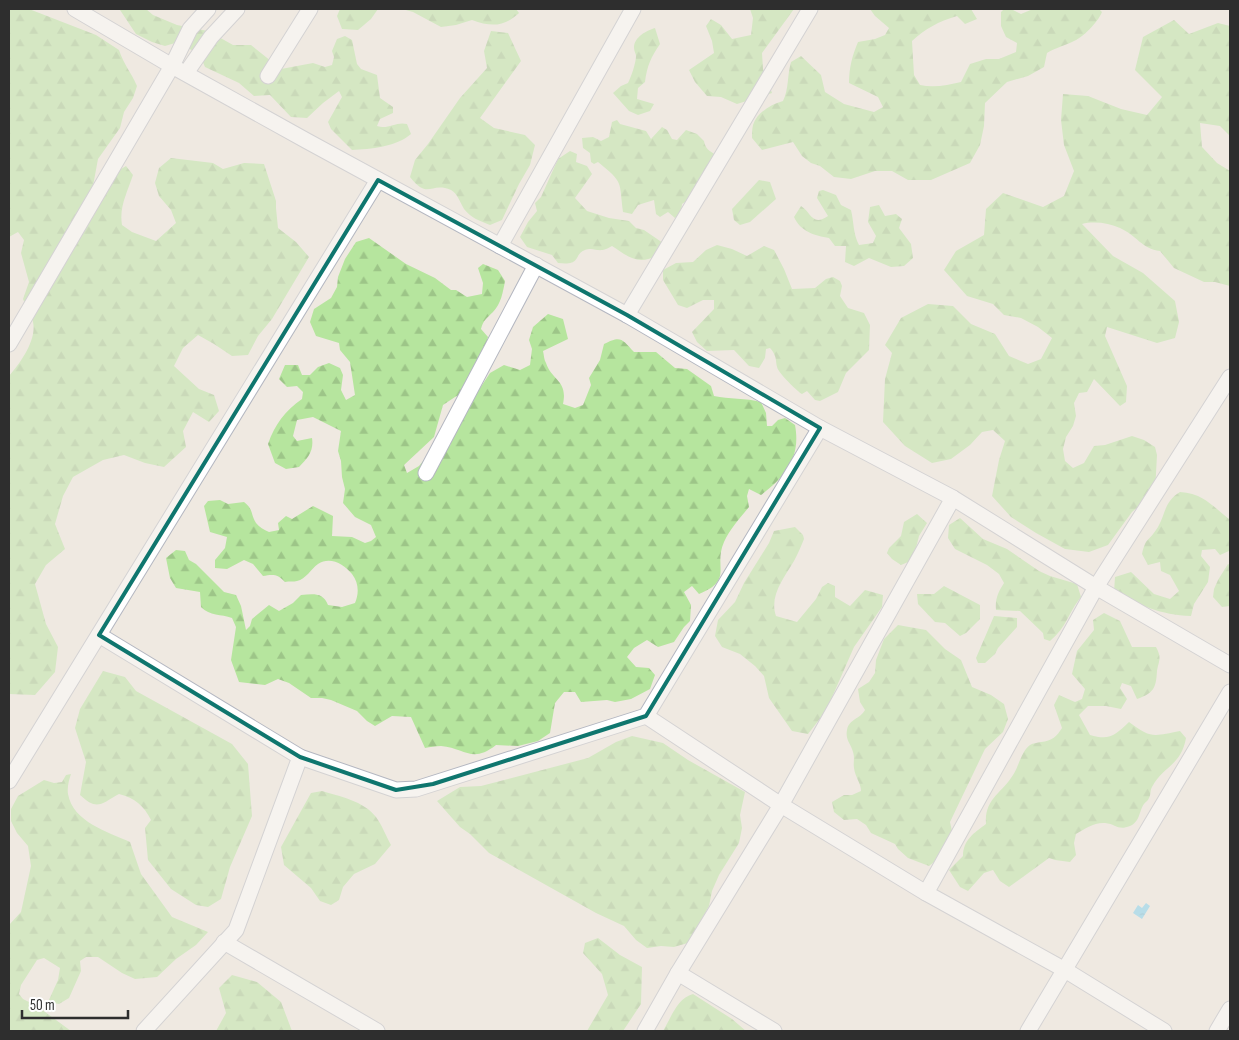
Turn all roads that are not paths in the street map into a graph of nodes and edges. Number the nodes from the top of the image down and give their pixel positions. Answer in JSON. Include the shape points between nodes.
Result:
{"nodes":[{"id":1,"x":75,"y":9,"type":"edge"},
{"id":2,"x":208,"y":9,"type":"edge"},
{"id":3,"x":237,"y":9,"type":"edge"},
{"id":4,"x":310,"y":9,"type":"edge"},
{"id":5,"x":633,"y":9,"type":"edge"},
{"id":6,"x":810,"y":9,"type":"edge"},
{"id":7,"x":172,"y":66,"type":"junction"},
{"id":8,"x":186,"y":73,"type":"junction"},
{"id":9,"x":268,"y":76,"type":"dead end"},
{"id":10,"x":378,"y":180,"type":"junction"},
{"id":11,"x":500,"y":246,"type":"junction"},
{"id":12,"x":536,"y":265,"type":"junction"},
{"id":13,"x":627,"y":315,"type":"junction"},
{"id":14,"x":9,"y":344,"type":"edge"},
{"id":15,"x":1230,"y":377,"type":"edge"},
{"id":16,"x":820,"y":428,"type":"junction"},
{"id":17,"x":426,"y":473,"type":"dead end"},
{"id":18,"x":953,"y":498,"type":"junction"},
{"id":19,"x":1096,"y":587,"type":"junction"},
{"id":20,"x":99,"y":635,"type":"junction"},
{"id":21,"x":1230,"y":665,"type":"edge"},
{"id":22,"x":1230,"y":692,"type":"edge"},
{"id":23,"x":646,"y":716,"type":"junction"},
{"id":24,"x":300,"y":757,"type":"junction"},
{"id":25,"x":9,"y":781,"type":"edge"},
{"id":26,"x":781,"y":805,"type":"junction"},
{"id":27,"x":926,"y":894,"type":"junction"},
{"id":28,"x":224,"y":942,"type":"junction"},
{"id":29,"x":1065,"y":970,"type":"junction"},
{"id":30,"x":678,"y":973,"type":"junction"},
{"id":31,"x":1230,"y":1010,"type":"edge"},
{"id":32,"x":144,"y":1031,"type":"edge"},
{"id":33,"x":377,"y":1031,"type":"edge"},
{"id":34,"x":645,"y":1031,"type":"edge"},
{"id":35,"x":774,"y":1031,"type":"edge"},
{"id":36,"x":1028,"y":1031,"type":"edge"},
{"id":37,"x":1164,"y":1031,"type":"edge"},
{"id":38,"x":1217,"y":1031,"type":"edge"}],
"edges":[{"from":1,"to":7,"type":"street"},
{"from":2,"to":7,"type":"street","via":[[190,29]]},
{"from":3,"to":8,"type":"street","via":[[211,37]]},
{"from":4,"to":9,"type":"street"},
{"from":5,"to":11,"type":"street"},
{"from":6,"to":13,"type":"street"},
{"from":7,"to":8,"type":"street"},
{"from":7,"to":14,"type":"street"},
{"from":8,"to":10,"type":"street"},
{"from":10,"to":11,"type":"street"},
{"from":10,"to":20,"type":"street"},
{"from":11,"to":12,"type":"street"},
{"from":12,"to":13,"type":"street"},
{"from":12,"to":17,"type":"street"},
{"from":13,"to":16,"type":"street"},
{"from":15,"to":19,"type":"street"},
{"from":16,"to":18,"type":"street"},
{"from":16,"to":23,"type":"street"},
{"from":18,"to":19,"type":"street"},
{"from":18,"to":26,"type":"street"},
{"from":19,"to":21,"type":"street"},
{"from":19,"to":27,"type":"street"},
{"from":20,"to":24,"type":"street"},
{"from":20,"to":25,"type":"street"},
{"from":22,"to":29,"type":"street"},
{"from":23,"to":24,"type":"street","via":[[416,789],[396,790]]},
{"from":23,"to":26,"type":"street"},
{"from":24,"to":28,"type":"street","via":[[236,930]]},
{"from":26,"to":27,"type":"street"},
{"from":26,"to":30,"type":"street"},
{"from":27,"to":29,"type":"street"},
{"from":28,"to":32,"type":"street"},
{"from":28,"to":33,"type":"street"},
{"from":29,"to":36,"type":"street"},
{"from":29,"to":37,"type":"street"},
{"from":30,"to":34,"type":"street"},
{"from":30,"to":35,"type":"street"},
{"from":31,"to":38,"type":"street"}]}
